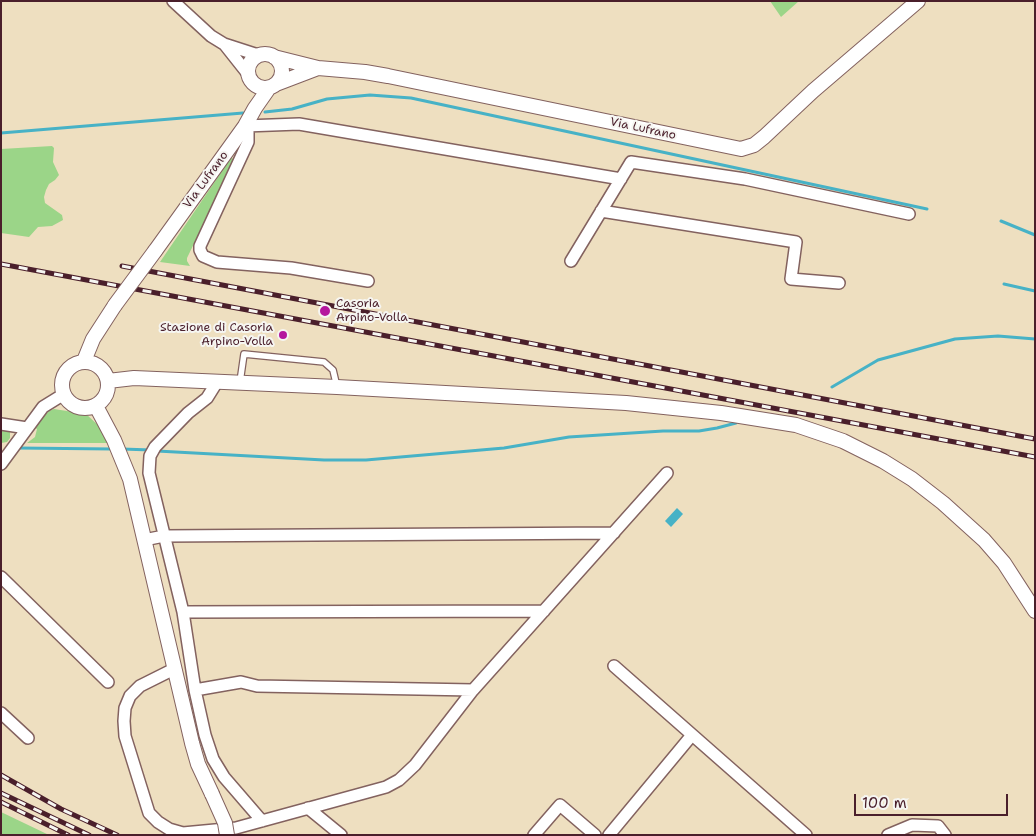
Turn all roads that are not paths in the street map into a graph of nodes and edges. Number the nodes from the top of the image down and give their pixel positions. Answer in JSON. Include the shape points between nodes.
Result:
{"nodes":[{"id":1,"x":173,"y":1,"type":"edge"},
{"id":2,"x":918,"y":1,"type":"edge"},
{"id":3,"x":224,"y":44,"type":"junction"},
{"id":4,"x":258,"y":55,"type":"junction"},
{"id":5,"x":274,"y":57,"type":"junction"},
{"id":6,"x":318,"y":68,"type":"junction"},
{"id":7,"x":251,"y":78,"type":"junction"},
{"id":8,"x":273,"y":86,"type":"junction"},
{"id":9,"x":255,"y":108,"type":"junction"},
{"id":10,"x":245,"y":126,"type":"junction"},
{"id":11,"x":621,"y":179,"type":"junction"},
{"id":12,"x":601,"y":211,"type":"junction"},
{"id":13,"x":909,"y":214,"type":"dead end"},
{"id":14,"x":571,"y":261,"type":"dead end"},
{"id":15,"x":368,"y":281,"type":"dead end"},
{"id":16,"x":839,"y":283,"type":"dead end"},
{"id":17,"x":84,"y":361,"type":"junction"},
{"id":18,"x":108,"y":381,"type":"junction"},
{"id":19,"x":217,"y":382,"type":"junction"},
{"id":20,"x":240,"y":383,"type":"junction"},
{"id":21,"x":338,"y":387,"type":"junction"},
{"id":22,"x":64,"y":394,"type":"junction"},
{"id":23,"x":96,"y":406,"type":"junction"},
{"id":24,"x":1,"y":424,"type":"edge"},
{"id":25,"x":27,"y":428,"type":"junction"},
{"id":26,"x":1,"y":464,"type":"edge"},
{"id":27,"x":667,"y":473,"type":"dead end"},
{"id":28,"x":614,"y":533,"type":"junction"},
{"id":29,"x":164,"y":536,"type":"junction"},
{"id":30,"x":144,"y":540,"type":"junction"},
{"id":31,"x":1,"y":577,"type":"edge"},
{"id":32,"x":544,"y":611,"type":"junction"},
{"id":33,"x":1035,"y":611,"type":"edge"},
{"id":34,"x":182,"y":612,"type":"junction"},
{"id":35,"x":614,"y":666,"type":"dead end"},
{"id":36,"x":174,"y":669,"type":"junction"},
{"id":37,"x":108,"y":682,"type":"dead end"},
{"id":38,"x":195,"y":690,"type":"junction"},
{"id":39,"x":473,"y":690,"type":"junction"},
{"id":40,"x":1,"y":712,"type":"edge"},
{"id":41,"x":692,"y":735,"type":"junction"},
{"id":42,"x":28,"y":738,"type":"dead end"},
{"id":43,"x":308,"y":808,"type":"junction"},
{"id":44,"x":262,"y":821,"type":"junction"},
{"id":45,"x":227,"y":835,"type":"edge"},
{"id":46,"x":340,"y":835,"type":"edge"},
{"id":47,"x":534,"y":835,"type":"edge"},
{"id":48,"x":595,"y":835,"type":"edge"},
{"id":49,"x":609,"y":835,"type":"edge"},
{"id":50,"x":806,"y":835,"type":"edge"},
{"id":51,"x":888,"y":835,"type":"edge"},
{"id":52,"x":945,"y":835,"type":"edge"}],
"edges":[{"from":1,"to":3,"type":"street","name":"Via Lufrano"},
{"from":2,"to":6,"type":"street","name":"Via Lufrano","via":[[812,91],[764,137],[741,149],[388,76]]},
{"from":3,"to":4,"type":"street","name":"Via Lufrano"},
{"from":3,"to":7,"type":"street","name":"Via Lufrano"},
{"from":4,"to":5,"type":"street","name":"Via Lufrano"},
{"from":4,"to":7,"type":"street","via":[[250,63]]},
{"from":5,"to":6,"type":"street","name":"Via Lufrano"},
{"from":5,"to":8,"type":"street","name":"Via Lufrano","via":[[282,75]]},
{"from":6,"to":8,"type":"street","name":"Via Lufrano"},
{"from":7,"to":8,"type":"street","via":[[263,88]]},
{"from":7,"to":9,"type":"street"},
{"from":8,"to":9,"type":"street","name":"Via Lufrano"},
{"from":9,"to":10,"type":"street","name":"Via Lufrano"},
{"from":10,"to":11,"type":"street","via":[[299,124]]},
{"from":10,"to":15,"type":"street","via":[[248,142],[200,246],[203,256],[217,262],[291,268]]},
{"from":10,"to":17,"type":"street","name":"Via Lufrano","bridge":true,"via":[[115,305],[93,339]]},
{"from":11,"to":12,"type":"street"},
{"from":11,"to":13,"type":"street","via":[[631,162],[745,179]]},
{"from":12,"to":14,"type":"street"},
{"from":12,"to":16,"type":"street","via":[[796,242],[791,279]]},
{"from":17,"to":18,"type":"street","via":[[97,364]]},
{"from":17,"to":22,"type":"street","via":[[76,363],[65,373]]},
{"from":18,"to":19,"type":"street","via":[[134,378]]},
{"from":18,"to":23,"type":"street","via":[[106,395]]},
{"from":19,"to":20,"type":"street"},
{"from":19,"to":29,"type":"street","via":[[207,398],[188,413],[152,452],[149,473]]},
{"from":20,"to":21,"type":"street"},
{"from":20,"to":21,"type":"lane","via":[[244,354],[324,362],[333,370]]},
{"from":21,"to":33,"type":"street","via":[[626,403],[796,425],[843,441],[883,461],[943,503],[984,540]]},
{"from":22,"to":23,"type":"street","via":[[81,408]]},
{"from":22,"to":25,"type":"street","via":[[43,407]]},
{"from":23,"to":30,"type":"street","via":[[130,479]]},
{"from":24,"to":25,"type":"street"},
{"from":25,"to":26,"type":"street"},
{"from":27,"to":28,"type":"street"},
{"from":28,"to":29,"type":"street"},
{"from":28,"to":32,"type":"street"},
{"from":29,"to":30,"type":"street"},
{"from":29,"to":34,"type":"street"},
{"from":30,"to":36,"type":"street"},
{"from":31,"to":37,"type":"street"},
{"from":32,"to":34,"type":"street"},
{"from":32,"to":39,"type":"street"},
{"from":34,"to":38,"type":"street"},
{"from":35,"to":41,"type":"street"},
{"from":36,"to":44,"type":"street","via":[[140,686],[130,696],[125,708],[126,736],[149,813],[169,829],[183,832],[236,828]]},
{"from":36,"to":45,"type":"street","bridge":true,"via":[[198,764]]},
{"from":38,"to":39,"type":"street","via":[[241,682],[257,686]]},
{"from":38,"to":44,"type":"street","via":[[213,760]]},
{"from":39,"to":43,"type":"street","via":[[415,765],[399,780],[386,787]]},
{"from":40,"to":42,"type":"street"},
{"from":41,"to":49,"type":"street"},
{"from":41,"to":50,"type":"street"},
{"from":43,"to":44,"type":"street"},
{"from":43,"to":46,"type":"street"},
{"from":47,"to":48,"type":"street","via":[[560,805]]},
{"from":51,"to":52,"type":"street","via":[[912,825],[938,826]]}]}
